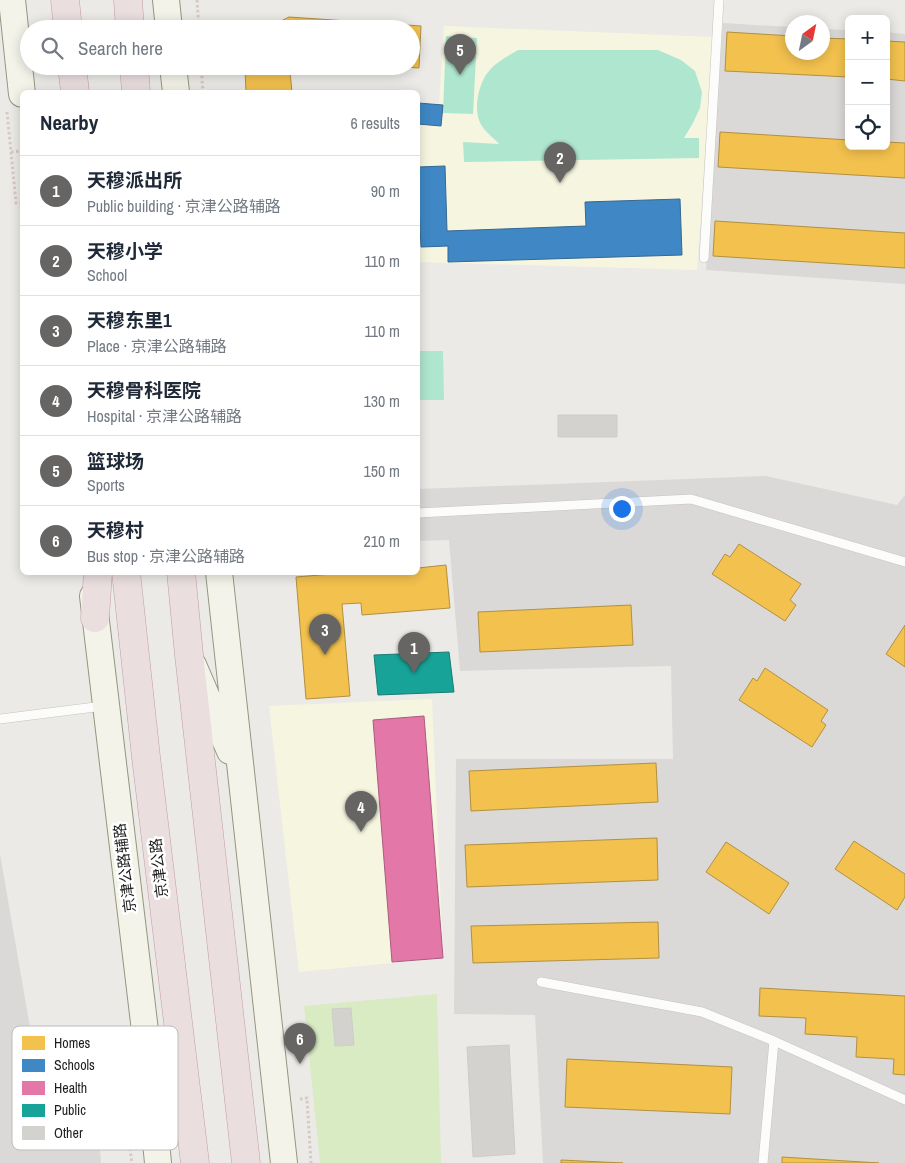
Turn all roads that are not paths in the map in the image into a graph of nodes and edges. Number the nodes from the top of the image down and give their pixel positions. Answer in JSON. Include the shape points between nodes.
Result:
{"nodes":[{"id":1,"x":12,"y":0,"type":"edge"},
{"id":2,"x":65,"y":0,"type":"edge"},
{"id":3,"x":128,"y":0,"type":"edge"},
{"id":4,"x":166,"y":0,"type":"edge"},
{"id":5,"x":719,"y":0,"type":"edge"},
{"id":6,"x":67,"y":20,"type":"edge"},
{"id":7,"x":129,"y":20,"type":"edge"},
{"id":8,"x":168,"y":20,"type":"edge"},
{"id":9,"x":73,"y":75,"type":"edge"},
{"id":10,"x":135,"y":75,"type":"edge"},
{"id":11,"x":174,"y":75,"type":"edge"},
{"id":12,"x":75,"y":90,"type":"edge"},
{"id":13,"x":136,"y":90,"type":"edge"},
{"id":14,"x":176,"y":90,"type":"edge"},
{"id":15,"x":14,"y":99,"type":"edge"},
{"id":16,"x":704,"y":258,"type":"dead end"},
{"id":17,"x":420,"y":513,"type":"edge"},
{"id":18,"x":905,"y":562,"type":"edge"},
{"id":19,"x":91,"y":575,"type":"edge"},
{"id":20,"x":98,"y":575,"type":"edge"},
{"id":21,"x":126,"y":575,"type":"edge"},
{"id":22,"x":181,"y":575,"type":"edge"},
{"id":23,"x":219,"y":575,"type":"edge"},
{"id":24,"x":95,"y":618,"type":"junction"},
{"id":25,"x":189,"y":655,"type":"junction"},
{"id":26,"x":106,"y":706,"type":"junction"},
{"id":27,"x":0,"y":719,"type":"edge"},
{"id":28,"x":241,"y":777,"type":"junction"},
{"id":29,"x":541,"y":982,"type":"dead end"},
{"id":30,"x":144,"y":1026,"type":"edge"},
{"id":31,"x":774,"y":1041,"type":"junction"},
{"id":32,"x":905,"y":1100,"type":"edge"},
{"id":33,"x":243,"y":1133,"type":"junction"},
{"id":34,"x":157,"y":1150,"type":"edge"},
{"id":35,"x":158,"y":1163,"type":"edge"},
{"id":36,"x":195,"y":1163,"type":"edge"},
{"id":37,"x":246,"y":1163,"type":"edge"},
{"id":38,"x":251,"y":1163,"type":"edge"},
{"id":39,"x":284,"y":1163,"type":"edge"},
{"id":40,"x":763,"y":1163,"type":"edge"}],
"edges":[{"from":1,"to":15,"type":"street"},
{"from":2,"to":6,"type":"highway"},
{"from":3,"to":7,"type":"highway"},
{"from":4,"to":8,"type":"street"},
{"from":5,"to":16,"type":"lane"},
{"from":9,"to":12,"type":"highway"},
{"from":10,"to":13,"type":"highway"},
{"from":11,"to":14,"type":"street"},
{"from":17,"to":18,"type":"lane","via":[[691,499]]},
{"from":19,"to":24,"type":"street","name":"京津公路辅路"},
{"from":20,"to":24,"type":"highway"},
{"from":21,"to":36,"type":"highway","name":"京津公路"},
{"from":22,"to":25,"type":"highway"},
{"from":23,"to":28,"type":"street"},
{"from":24,"to":26,"type":"street","name":"京津公路辅路"},
{"from":25,"to":28,"type":"street"},
{"from":25,"to":33,"type":"highway"},
{"from":26,"to":27,"type":"lane"},
{"from":26,"to":30,"type":"street","name":"京津公路辅路"},
{"from":28,"to":39,"type":"street"},
{"from":29,"to":31,"type":"lane","via":[[702,1012]]},
{"from":31,"to":32,"type":"lane"},
{"from":31,"to":40,"type":"lane"},
{"from":33,"to":37,"type":"highway"},
{"from":33,"to":38,"type":"street"},
{"from":34,"to":35,"type":"street","name":"京津公路辅路"}]}
